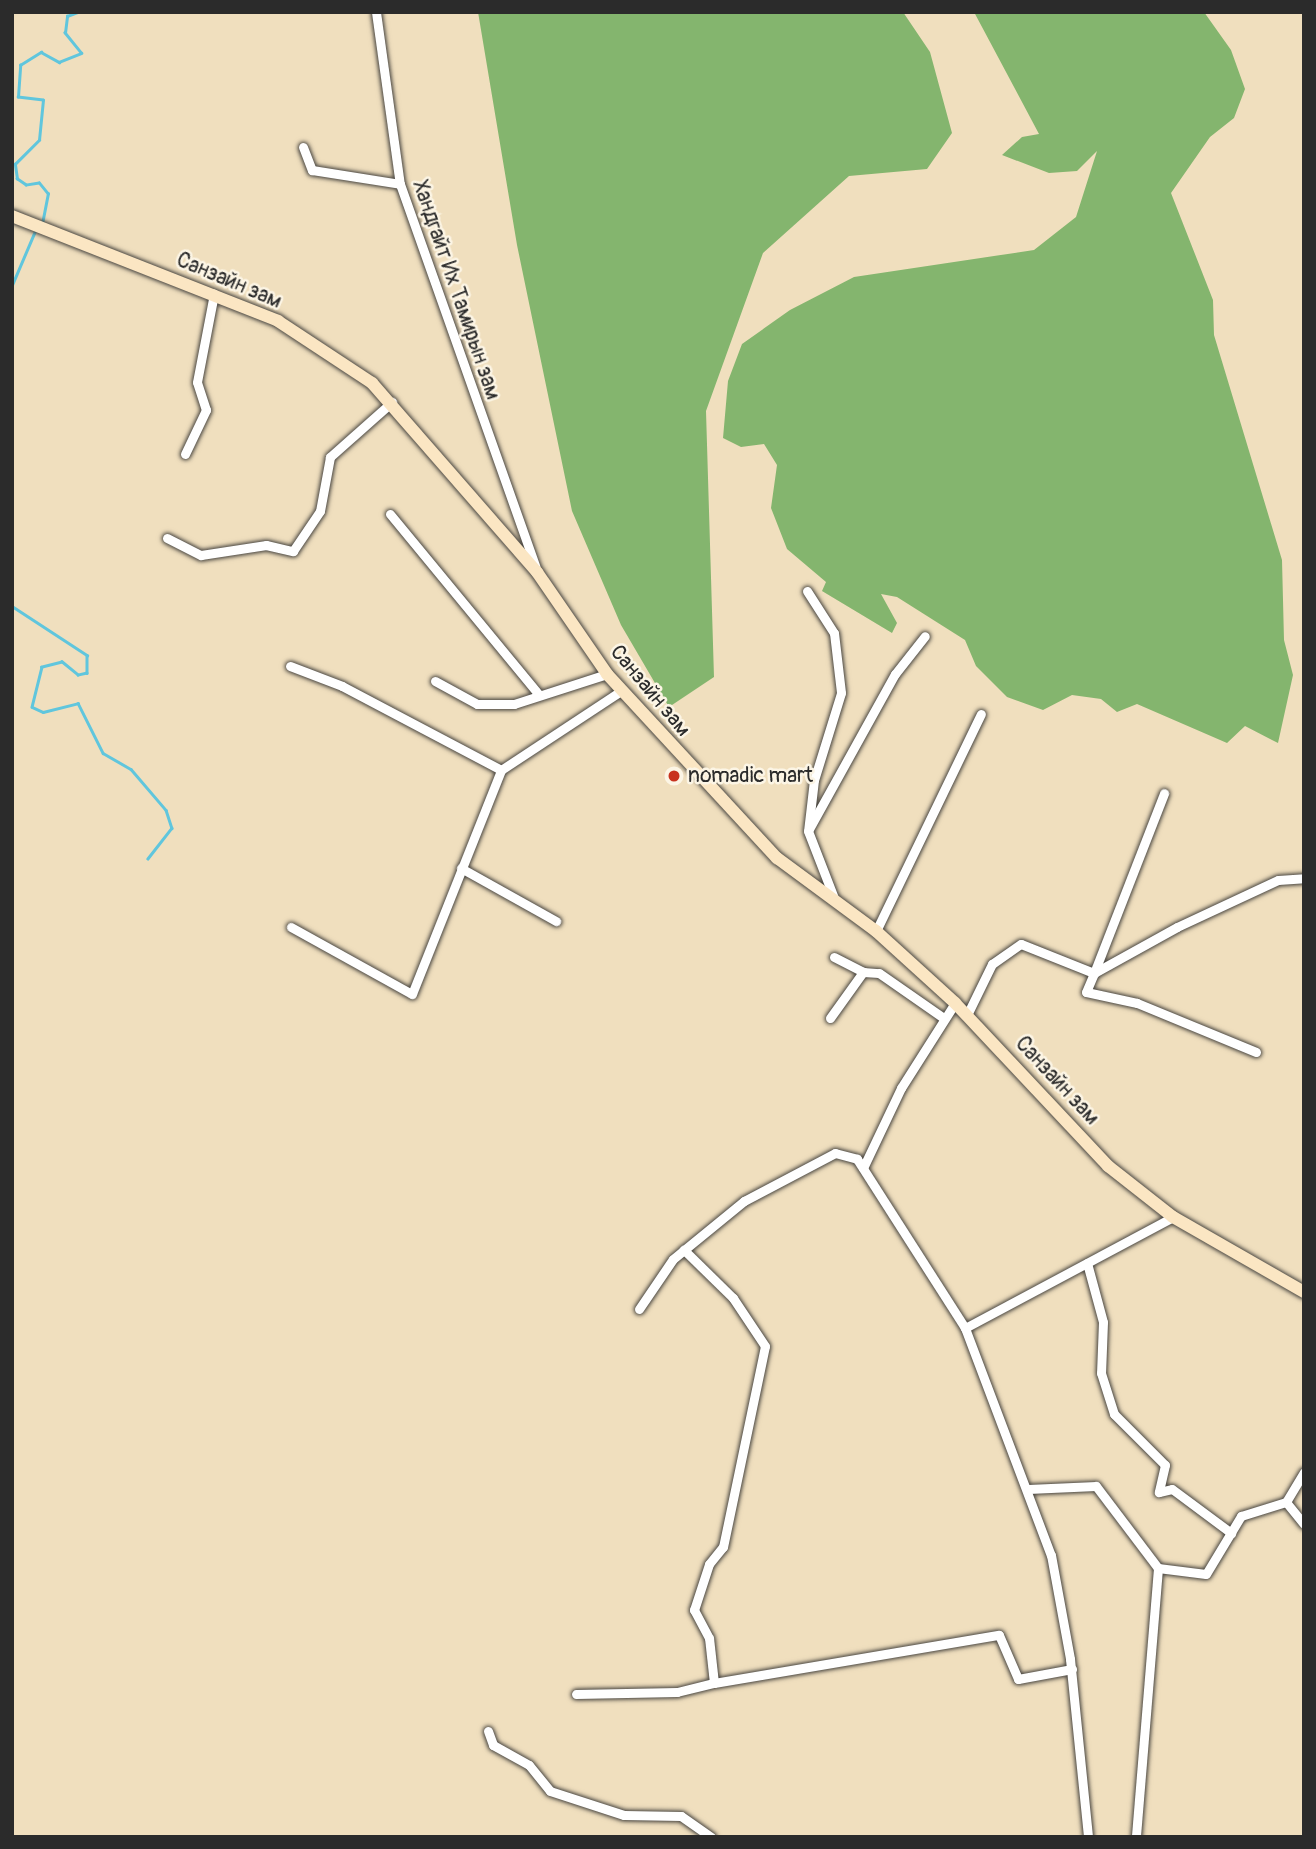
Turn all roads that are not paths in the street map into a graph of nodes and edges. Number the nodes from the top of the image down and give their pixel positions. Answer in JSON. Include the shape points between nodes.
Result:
{"nodes":[{"id":1,"x":376,"y":12,"type":"edge"},
{"id":2,"x":303,"y":147,"type":"dead end"},
{"id":3,"x":400,"y":184,"type":"junction"},
{"id":4,"x":16,"y":217,"type":"edge"},
{"id":5,"x":214,"y":294,"type":"junction"},
{"id":6,"x":392,"y":402,"type":"junction"},
{"id":7,"x":185,"y":454,"type":"dead end"},
{"id":8,"x":390,"y":514,"type":"dead end"},
{"id":9,"x":167,"y":538,"type":"dead end"},
{"id":10,"x":537,"y":572,"type":"junction"},
{"id":11,"x":807,"y":591,"type":"dead end"},
{"id":12,"x":925,"y":636,"type":"dead end"},
{"id":13,"x":290,"y":666,"type":"dead end"},
{"id":14,"x":607,"y":674,"type":"junction"},
{"id":15,"x":435,"y":681,"type":"dead end"},
{"id":16,"x":621,"y":691,"type":"junction"},
{"id":17,"x":539,"y":695,"type":"junction"},
{"id":18,"x":981,"y":714,"type":"dead end"},
{"id":19,"x":501,"y":770,"type":"junction"},
{"id":20,"x":1164,"y":793,"type":"dead end"},
{"id":21,"x":808,"y":831,"type":"junction"},
{"id":22,"x":461,"y":868,"type":"junction"},
{"id":23,"x":1304,"y":878,"type":"edge"},
{"id":24,"x":835,"y":900,"type":"junction"},
{"id":25,"x":556,"y":921,"type":"dead end"},
{"id":26,"x":291,"y":927,"type":"dead end"},
{"id":27,"x":876,"y":931,"type":"junction"},
{"id":28,"x":834,"y":957,"type":"dead end"},
{"id":29,"x":863,"y":972,"type":"junction"},
{"id":30,"x":1094,"y":974,"type":"junction"},
{"id":31,"x":955,"y":1003,"type":"junction"},
{"id":32,"x":967,"y":1015,"type":"junction"},
{"id":33,"x":942,"y":1017,"type":"junction"},
{"id":34,"x":830,"y":1018,"type":"dead end"},
{"id":35,"x":1256,"y":1052,"type":"dead end"},
{"id":36,"x":863,"y":1168,"type":"junction"},
{"id":37,"x":1172,"y":1217,"type":"junction"},
{"id":38,"x":684,"y":1250,"type":"junction"},
{"id":39,"x":1087,"y":1263,"type":"junction"},
{"id":40,"x":1304,"y":1292,"type":"edge"},
{"id":41,"x":639,"y":1309,"type":"dead end"},
{"id":42,"x":965,"y":1328,"type":"junction"},
{"id":43,"x":1304,"y":1472,"type":"edge"},
{"id":44,"x":1028,"y":1489,"type":"junction"},
{"id":45,"x":1286,"y":1502,"type":"junction"},
{"id":46,"x":1304,"y":1524,"type":"edge"},
{"id":47,"x":1231,"y":1533,"type":"junction"},
{"id":48,"x":1158,"y":1568,"type":"junction"},
{"id":49,"x":1072,"y":1669,"type":"junction"},
{"id":50,"x":714,"y":1684,"type":"junction"},
{"id":51,"x":576,"y":1694,"type":"dead end"},
{"id":52,"x":488,"y":1731,"type":"dead end"},
{"id":53,"x":711,"y":1837,"type":"edge"},
{"id":54,"x":1088,"y":1837,"type":"edge"},
{"id":55,"x":1136,"y":1837,"type":"edge"}],
"edges":[{"from":1,"to":3,"type":"street","name":"Хандгайт Их Тамирын зам"},
{"from":2,"to":3,"type":"street","via":[[312,170]]},
{"from":3,"to":10,"type":"street","name":"Хандгайт Их Тамирын зам"},
{"from":4,"to":5,"type":"main road","name":"Санзайн зам"},
{"from":5,"to":6,"type":"main road","name":"Санзайн зам","via":[[278,321]]},
{"from":5,"to":7,"type":"street","via":[[197,382],[206,410]]},
{"from":6,"to":9,"type":"street","via":[[330,457],[320,511],[293,551],[266,545],[201,555]]},
{"from":6,"to":10,"type":"main road","name":"Санзайн зам"},
{"from":8,"to":17,"type":"street"},
{"from":10,"to":14,"type":"main road","name":"Санзайн зам"},
{"from":11,"to":21,"type":"street","via":[[834,633],[841,693],[814,779]]},
{"from":12,"to":21,"type":"street","via":[[895,674]]},
{"from":13,"to":19,"type":"street","via":[[342,686]]},
{"from":14,"to":16,"type":"main road","name":"Санзайн зам"},
{"from":14,"to":17,"type":"street"},
{"from":15,"to":17,"type":"street","via":[[477,704]]},
{"from":16,"to":19,"type":"street"},
{"from":16,"to":24,"type":"main road","name":"Санзайн зам","via":[[777,858]]},
{"from":18,"to":27,"type":"street"},
{"from":19,"to":22,"type":"street"},
{"from":20,"to":30,"type":"street"},
{"from":21,"to":24,"type":"street"},
{"from":22,"to":25,"type":"street"},
{"from":22,"to":26,"type":"street","via":[[412,994]]},
{"from":23,"to":30,"type":"street","via":[[1258,890]]},
{"from":24,"to":27,"type":"main road","name":"Санзайн зам"},
{"from":27,"to":31,"type":"main road","name":"Санзайн зам"},
{"from":28,"to":29,"type":"street"},
{"from":29,"to":33,"type":"street","via":[[879,973]]},
{"from":29,"to":34,"type":"street"},
{"from":30,"to":32,"type":"street","via":[[1021,944],[992,964]]},
{"from":30,"to":35,"type":"street","via":[[1086,992],[1137,1003]]},
{"from":31,"to":32,"type":"main road","name":"Санзайн зам"},
{"from":31,"to":33,"type":"street"},
{"from":32,"to":37,"type":"main road","name":"Санзайн зам","via":[[1108,1166]]},
{"from":33,"to":36,"type":"street"},
{"from":36,"to":38,"type":"street","via":[[851,1156],[824,1158],[744,1201]]},
{"from":36,"to":42,"type":"street"},
{"from":37,"to":39,"type":"street"},
{"from":37,"to":40,"type":"main road","name":"Санзайн зам"},
{"from":38,"to":41,"type":"street"},
{"from":38,"to":50,"type":"street","via":[[733,1298],[765,1346],[723,1547],[709,1564],[694,1610],[709,1639]]},
{"from":39,"to":42,"type":"street"},
{"from":39,"to":47,"type":"street","via":[[1103,1322],[1101,1373],[1114,1414],[1165,1465],[1159,1492],[1172,1489]]},
{"from":42,"to":44,"type":"street"},
{"from":43,"to":45,"type":"street"},
{"from":44,"to":48,"type":"street","via":[[1096,1486]]},
{"from":44,"to":49,"type":"street","via":[[1051,1555]]},
{"from":45,"to":46,"type":"street"},
{"from":45,"to":47,"type":"street","via":[[1241,1516]]},
{"from":47,"to":48,"type":"street","via":[[1206,1574]]},
{"from":48,"to":55,"type":"street"},
{"from":49,"to":50,"type":"street","via":[[1018,1679],[999,1635]]},
{"from":49,"to":54,"type":"street"},
{"from":50,"to":51,"type":"street","via":[[677,1692]]},
{"from":52,"to":53,"type":"street","via":[[493,1745],[529,1765],[550,1791],[625,1815],[681,1816]]}]}
